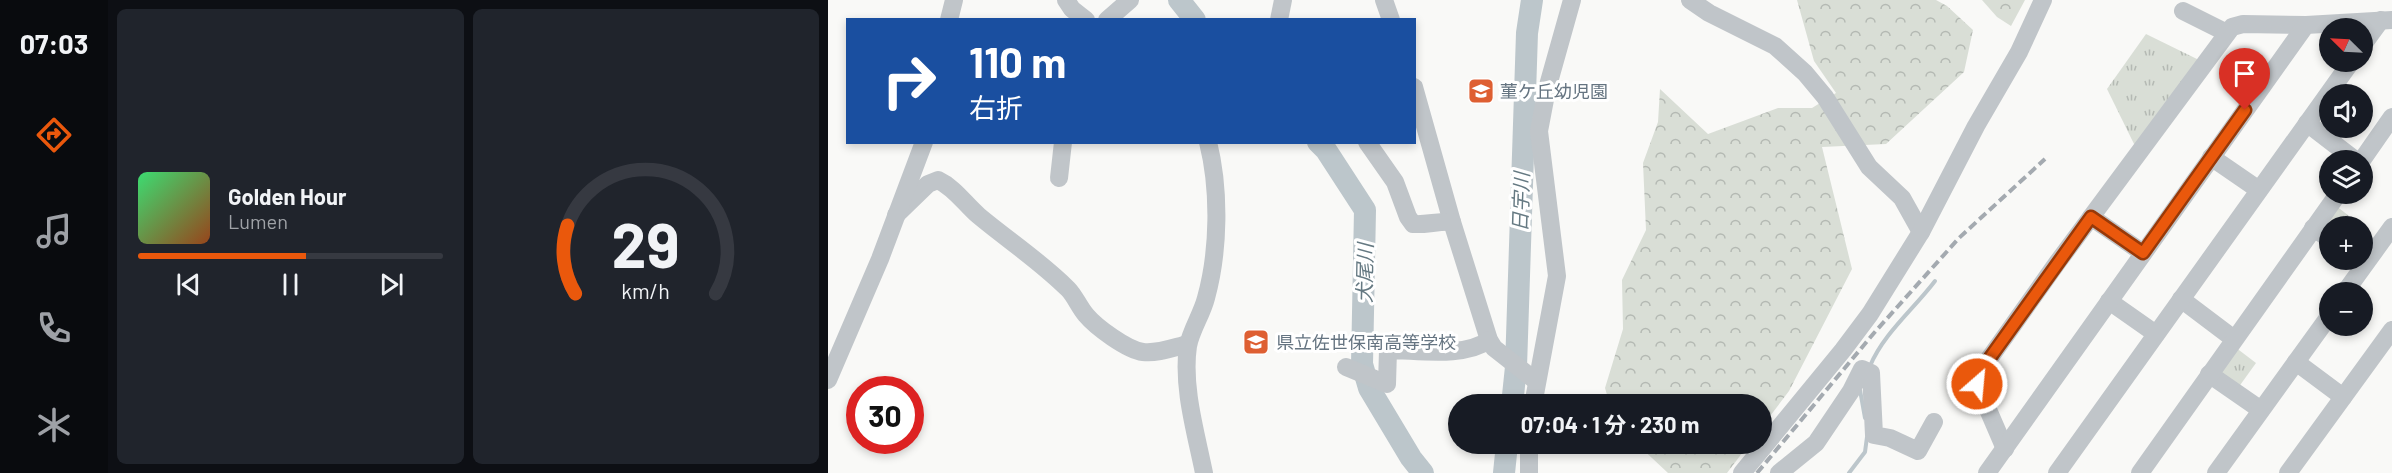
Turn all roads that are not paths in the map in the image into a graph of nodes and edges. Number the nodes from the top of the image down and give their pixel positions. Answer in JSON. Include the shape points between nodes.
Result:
{"nodes":[{"id":1,"x":954,"y":0,"type":"edge"},
{"id":2,"x":1066,"y":0,"type":"edge"},
{"id":3,"x":1130,"y":0,"type":"edge"},
{"id":4,"x":1283,"y":0,"type":"edge"},
{"id":5,"x":1384,"y":0,"type":"edge"},
{"id":6,"x":1572,"y":0,"type":"edge"},
{"id":7,"x":1690,"y":0,"type":"edge"},
{"id":8,"x":2043,"y":0,"type":"edge"},
{"id":9,"x":2182,"y":11,"type":"dead end"},
{"id":10,"x":950,"y":18,"type":"edge"},
{"id":11,"x":1083,"y":18,"type":"edge"},
{"id":12,"x":1109,"y":18,"type":"edge"},
{"id":13,"x":1279,"y":18,"type":"edge"},
{"id":14,"x":1390,"y":18,"type":"edge"},
{"id":15,"x":2387,"y":20,"type":"edge"},
{"id":16,"x":2306,"y":25,"type":"junction"},
{"id":17,"x":2227,"y":33,"type":"junction"},
{"id":18,"x":2373,"y":35,"type":"edge"},
{"id":19,"x":2344,"y":72,"type":"edge"},
{"id":20,"x":1416,"y":94,"type":"edge"},
{"id":21,"x":2392,"y":117,"type":"edge"},
{"id":22,"x":2307,"y":123,"type":"junction"},
{"id":23,"x":923,"y":144,"type":"edge"},
{"id":24,"x":1063,"y":144,"type":"edge"},
{"id":25,"x":1208,"y":144,"type":"edge"},
{"id":26,"x":1368,"y":144,"type":"edge"},
{"id":27,"x":2342,"y":150,"type":"edge"},
{"id":28,"x":2369,"y":150,"type":"edge"},
{"id":29,"x":2211,"y":157,"type":"junction"},
{"id":30,"x":1059,"y":178,"type":"dead end"},
{"id":31,"x":2259,"y":190,"type":"junction"},
{"id":32,"x":2331,"y":204,"type":"edge"},
{"id":33,"x":896,"y":215,"type":"junction"},
{"id":34,"x":2091,"y":217,"type":"junction"},
{"id":35,"x":1452,"y":222,"type":"junction"},
{"id":36,"x":2392,"y":227,"type":"edge"},
{"id":37,"x":2313,"y":228,"type":"junction"},
{"id":38,"x":1921,"y":232,"type":"junction"},
{"id":39,"x":2319,"y":232,"type":"edge"},
{"id":40,"x":2373,"y":249,"type":"edge"},
{"id":41,"x":2143,"y":253,"type":"junction"},
{"id":42,"x":2181,"y":299,"type":"junction"},
{"id":43,"x":2109,"y":301,"type":"junction"},
{"id":44,"x":2319,"y":330,"type":"edge"},
{"id":45,"x":2392,"y":330,"type":"edge"},
{"id":46,"x":2156,"y":334,"type":"junction"},
{"id":47,"x":2234,"y":339,"type":"junction"},
{"id":48,"x":1188,"y":344,"type":"junction"},
{"id":49,"x":1491,"y":344,"type":"junction"},
{"id":50,"x":2295,"y":362,"type":"junction"},
{"id":51,"x":1346,"y":367,"type":"dead end"},
{"id":52,"x":2209,"y":374,"type":"junction"},
{"id":53,"x":1533,"y":378,"type":"junction"},
{"id":54,"x":828,"y":380,"type":"edge"},
{"id":55,"x":1533,"y":394,"type":"edge"},
{"id":56,"x":2343,"y":397,"type":"junction"},
{"id":57,"x":2261,"y":410,"type":"junction"},
{"id":58,"x":1934,"y":422,"type":"dead end"},
{"id":59,"x":2005,"y":449,"type":"junction"},
{"id":60,"x":1529,"y":454,"type":"edge"},
{"id":61,"x":1992,"y":471,"type":"edge"},
{"id":62,"x":1204,"y":473,"type":"edge"},
{"id":63,"x":1529,"y":473,"type":"edge"},
{"id":64,"x":1742,"y":473,"type":"edge"},
{"id":65,"x":1779,"y":473,"type":"edge"},
{"id":66,"x":2057,"y":473,"type":"edge"},
{"id":67,"x":2140,"y":473,"type":"edge"},
{"id":68,"x":2216,"y":473,"type":"edge"},
{"id":69,"x":2288,"y":473,"type":"edge"}],
"edges":[{"from":1,"to":10,"type":"street"},
{"from":2,"to":11,"type":"street"},
{"from":3,"to":12,"type":"street"},
{"from":4,"to":13,"type":"street"},
{"from":5,"to":14,"type":"street"},
{"from":6,"to":53,"type":"street","via":[[1539,131],[1557,276],[1546,342]]},
{"from":7,"to":38,"type":"street","via":[[1775,46],[1805,73],[1869,166],[1902,198]]},
{"from":8,"to":38,"type":"street"},
{"from":9,"to":17,"type":"street"},
{"from":15,"to":16,"type":"street"},
{"from":15,"to":18,"type":"street"},
{"from":16,"to":17,"type":"street","via":[[2243,24]]},
{"from":16,"to":29,"type":"street"},
{"from":17,"to":34,"type":"street"},
{"from":19,"to":22,"type":"street"},
{"from":20,"to":35,"type":"street"},
{"from":21,"to":28,"type":"street"},
{"from":22,"to":27,"type":"street"},
{"from":22,"to":31,"type":"street"},
{"from":23,"to":33,"type":"street"},
{"from":24,"to":30,"type":"street"},
{"from":25,"to":48,"type":"street","via":[[1213,167],[1215,256],[1204,307]]},
{"from":26,"to":35,"type":"street","via":[[1395,182],[1413,224]]},
{"from":29,"to":31,"type":"street"},
{"from":29,"to":41,"type":"street"},
{"from":31,"to":42,"type":"street"},
{"from":32,"to":37,"type":"street"},
{"from":33,"to":48,"type":"street","via":[[928,184],[938,180],[1030,254],[1071,292],[1100,330],[1143,352]]},
{"from":33,"to":54,"type":"street"},
{"from":34,"to":41,"type":"street"},
{"from":34,"to":59,"type":"street","via":[[1979,373],[1977,384]]},
{"from":35,"to":49,"type":"street"},
{"from":36,"to":40,"type":"street"},
{"from":37,"to":39,"type":"street"},
{"from":37,"to":47,"type":"street"},
{"from":38,"to":64,"type":"street","via":[[1870,314]]},
{"from":41,"to":43,"type":"street"},
{"from":42,"to":46,"type":"street"},
{"from":42,"to":47,"type":"street"},
{"from":43,"to":46,"type":"street"},
{"from":43,"to":59,"type":"street"},
{"from":44,"to":50,"type":"street"},
{"from":45,"to":56,"type":"street"},
{"from":46,"to":66,"type":"street"},
{"from":47,"to":52,"type":"street"},
{"from":48,"to":62,"type":"street","via":[[1191,422]]},
{"from":49,"to":51,"type":"street","via":[[1461,351],[1388,350],[1387,384]]},
{"from":49,"to":53,"type":"street"},
{"from":50,"to":56,"type":"street"},
{"from":50,"to":57,"type":"street"},
{"from":52,"to":57,"type":"street"},
{"from":52,"to":67,"type":"street"},
{"from":53,"to":55,"type":"street"},
{"from":56,"to":69,"type":"street"},
{"from":57,"to":68,"type":"street"},
{"from":58,"to":65,"type":"street","via":[[1918,451],[1874,435],[1867,371],[1816,443]]},
{"from":59,"to":61,"type":"street"},
{"from":60,"to":63,"type":"street"}]}
